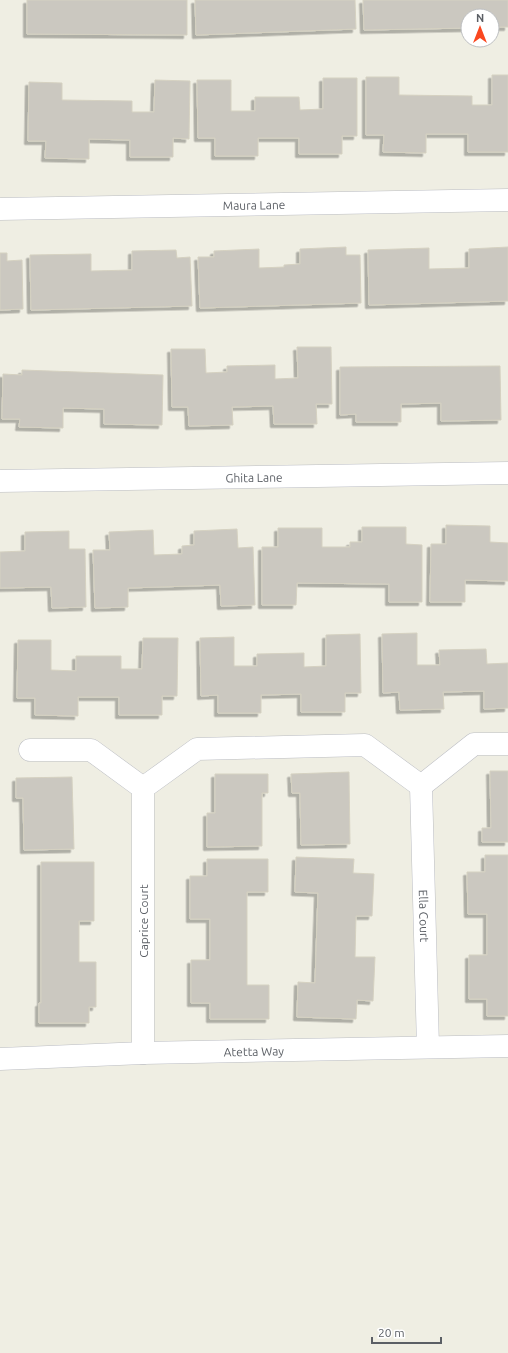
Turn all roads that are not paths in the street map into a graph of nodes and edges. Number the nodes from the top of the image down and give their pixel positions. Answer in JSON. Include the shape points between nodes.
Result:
{"nodes":[{"id":1,"x":508,"y":200,"type":"edge"},
{"id":2,"x":0,"y":209,"type":"edge"},
{"id":3,"x":508,"y":473,"type":"edge"},
{"id":4,"x":0,"y":481,"type":"edge"},
{"id":5,"x":508,"y":744,"type":"edge"},
{"id":6,"x":30,"y":750,"type":"dead end"},
{"id":7,"x":420,"y":786,"type":"junction"},
{"id":8,"x":143,"y":788,"type":"junction"},
{"id":9,"x":508,"y":1046,"type":"edge"},
{"id":10,"x":428,"y":1047,"type":"junction"},
{"id":11,"x":143,"y":1053,"type":"junction"},
{"id":12,"x":0,"y":1059,"type":"edge"}],
"edges":[{"from":1,"to":2,"type":"street","name":"Maura Lane"},
{"from":3,"to":4,"type":"street","name":"Ghita Lane"},
{"from":5,"to":7,"type":"street","via":[[474,744]]},
{"from":6,"to":8,"type":"street","via":[[91,750]]},
{"from":7,"to":8,"type":"street","via":[[365,745],[197,749]]},
{"from":7,"to":10,"type":"street","name":"Ella Court"},
{"from":8,"to":11,"type":"street","name":"Caprice Court"},
{"from":9,"to":10,"type":"street","name":"Atetta Way"},
{"from":10,"to":11,"type":"street","name":"Atetta Way"},
{"from":11,"to":12,"type":"street","name":"Atetta Way"}]}
